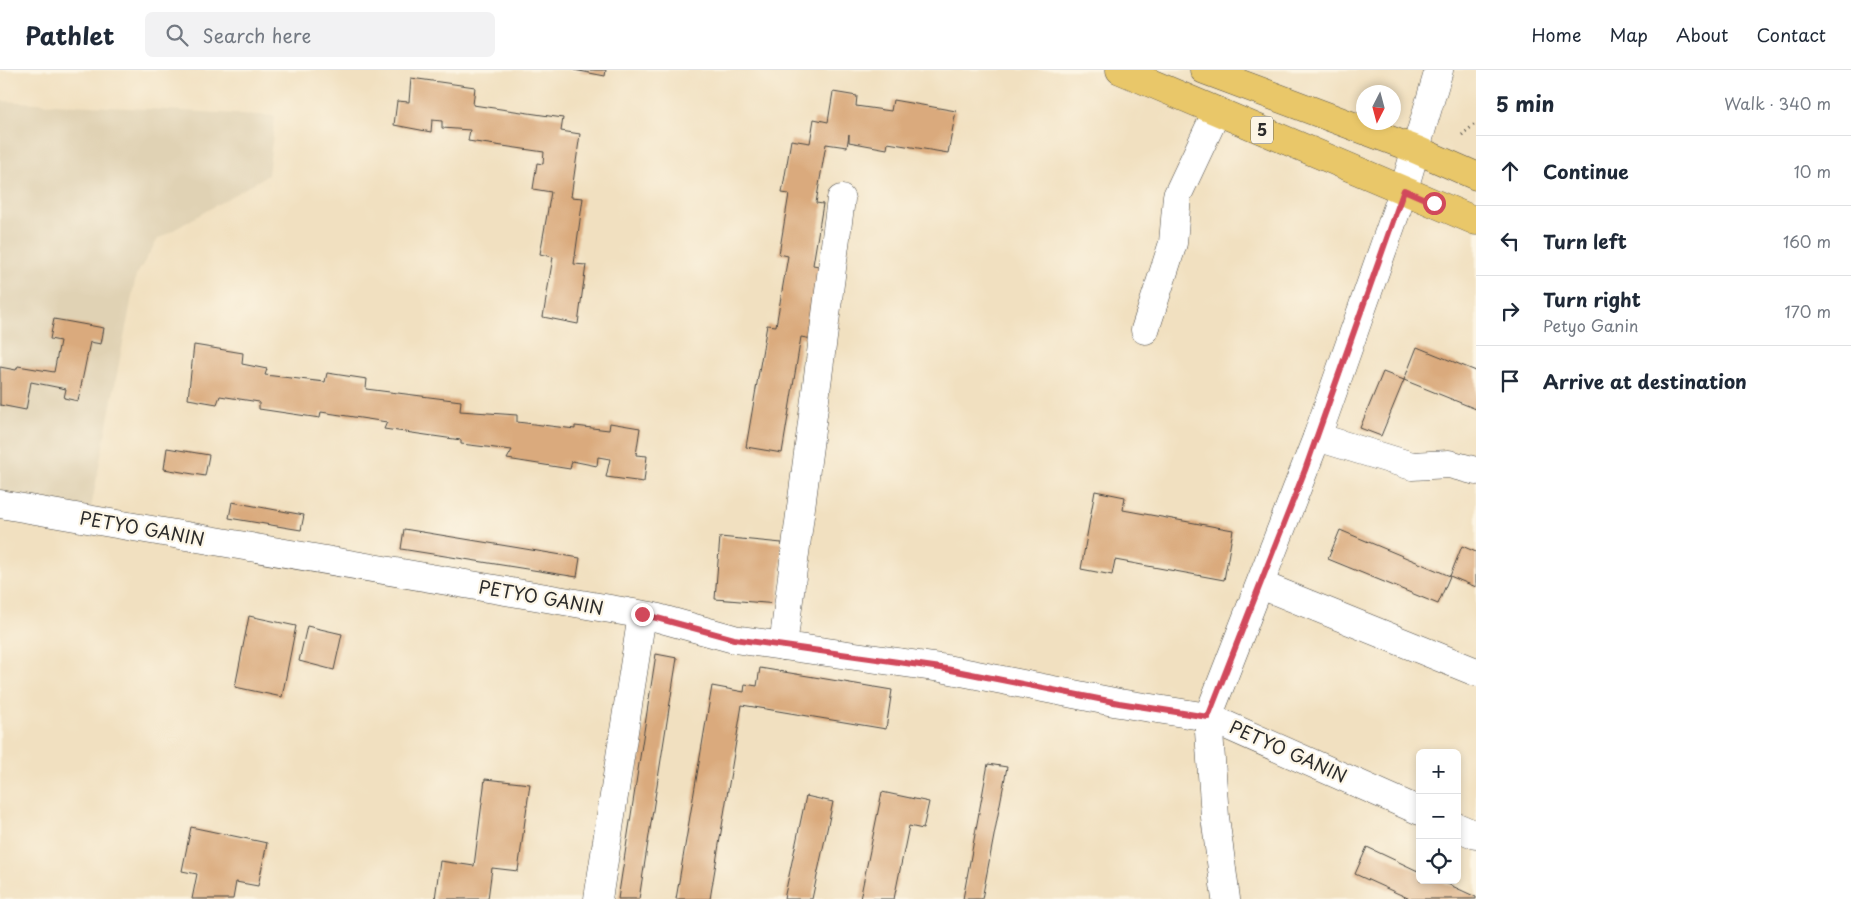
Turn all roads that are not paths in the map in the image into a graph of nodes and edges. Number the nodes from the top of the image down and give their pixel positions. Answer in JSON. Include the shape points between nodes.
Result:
{"nodes":[{"id":1,"x":1120,"y":70,"type":"edge"},
{"id":2,"x":1204,"y":70,"type":"edge"},
{"id":3,"x":1439,"y":70,"type":"edge"},
{"id":4,"x":1217,"y":111,"type":"junction"},
{"id":5,"x":1416,"y":150,"type":"junction"},
{"id":6,"x":1476,"y":176,"type":"edge"},
{"id":7,"x":1404,"y":190,"type":"junction"},
{"id":8,"x":841,"y":199,"type":"dead end"},
{"id":9,"x":1476,"y":221,"type":"edge"},
{"id":10,"x":1145,"y":330,"type":"dead end"},
{"id":11,"x":1317,"y":437,"type":"junction"},
{"id":12,"x":1476,"y":471,"type":"edge"},
{"id":13,"x":0,"y":504,"type":"edge"},
{"id":14,"x":1260,"y":585,"type":"junction"},
{"id":15,"x":642,"y":614,"type":"junction"},
{"id":16,"x":783,"y":646,"type":"junction"},
{"id":17,"x":1476,"y":672,"type":"edge"},
{"id":18,"x":1208,"y":717,"type":"junction"},
{"id":19,"x":1416,"y":808,"type":"edge"},
{"id":20,"x":1461,"y":829,"type":"edge"},
{"id":21,"x":1476,"y":835,"type":"edge"},
{"id":22,"x":598,"y":899,"type":"edge"},
{"id":23,"x":1226,"y":899,"type":"edge"}],
"edges":[{"from":1,"to":4,"type":"main road","number":"5"},
{"from":2,"to":5,"type":"main road","number":"5"},
{"from":3,"to":5,"type":"street"},
{"from":4,"to":7,"type":"main road","number":"5"},
{"from":4,"to":10,"type":"street","via":[[1177,196],[1172,243]]},
{"from":5,"to":6,"type":"main road","number":"5"},
{"from":5,"to":7,"type":"street"},
{"from":7,"to":9,"type":"main road","number":"5"},
{"from":7,"to":11,"type":"street"},
{"from":8,"to":16,"type":"street"},
{"from":11,"to":12,"type":"street","via":[[1412,466],[1449,464]]},
{"from":11,"to":14,"type":"street"},
{"from":13,"to":15,"type":"street","name":"PETYO GANIN"},
{"from":14,"to":17,"type":"street"},
{"from":14,"to":18,"type":"street"},
{"from":15,"to":16,"type":"street","name":"PETYO GANIN","via":[[734,639]]},
{"from":15,"to":22,"type":"street"},
{"from":16,"to":18,"type":"street","name":"PETYO GANIN","via":[[941,668]]},
{"from":18,"to":19,"type":"street","name":"PETYO GANIN"},
{"from":18,"to":23,"type":"street","via":[[1215,817]]},
{"from":20,"to":21,"type":"street"}]}
